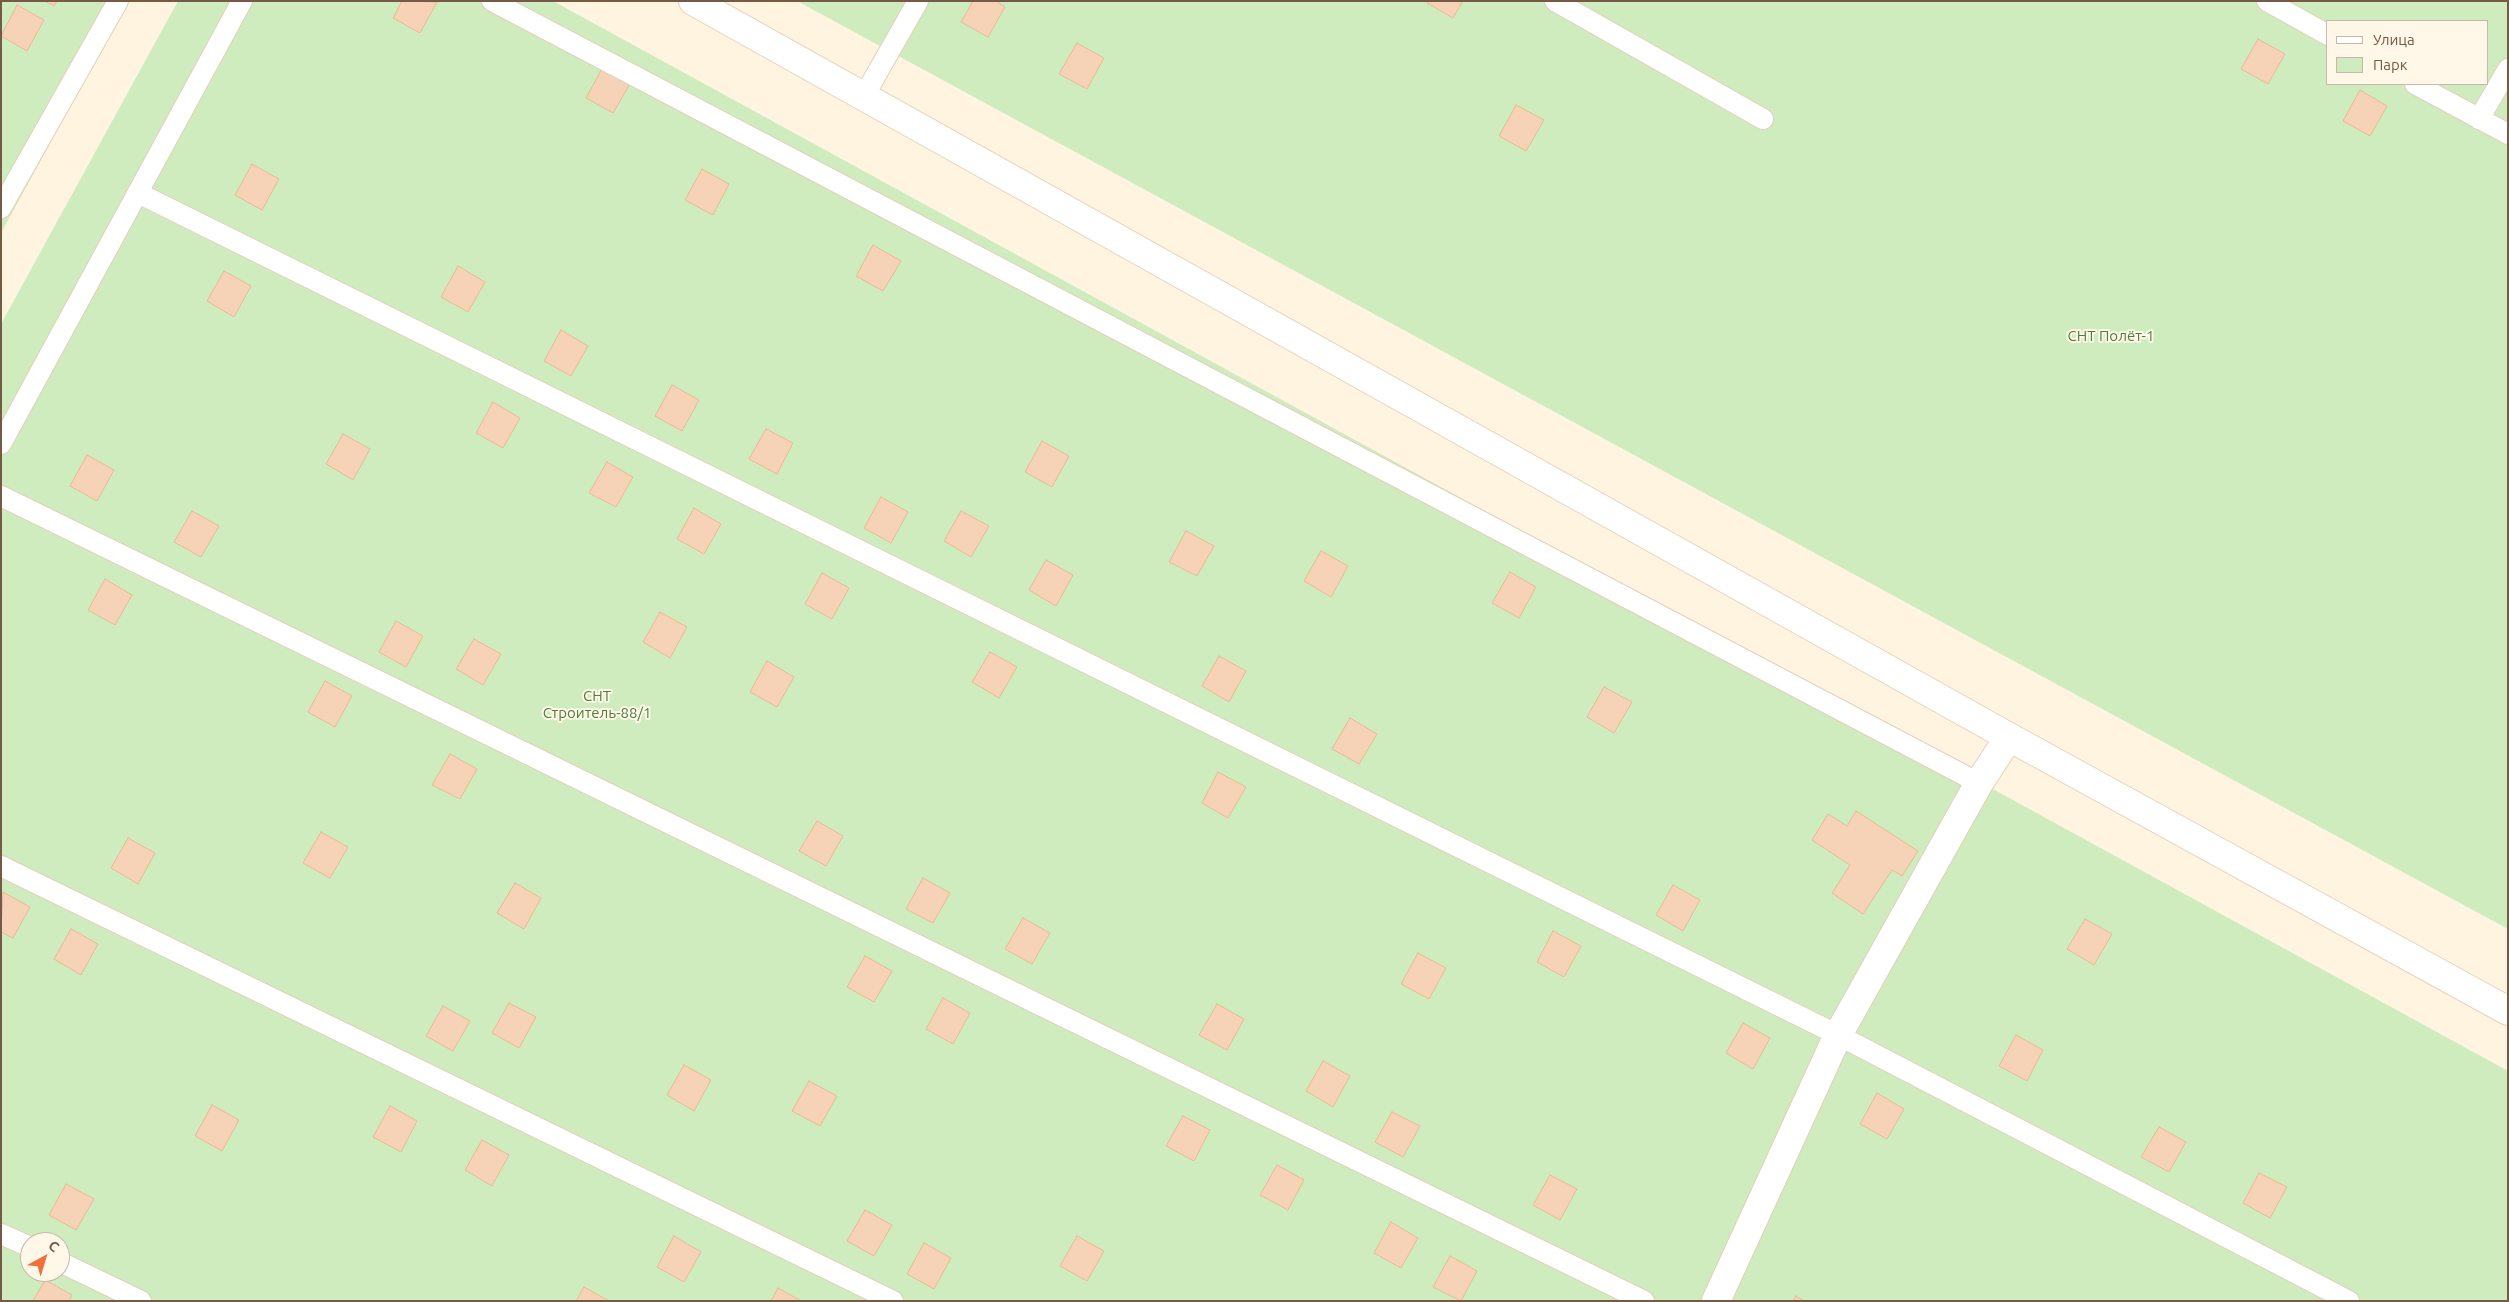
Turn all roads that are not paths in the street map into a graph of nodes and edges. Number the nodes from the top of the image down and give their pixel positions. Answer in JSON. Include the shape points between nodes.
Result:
{"nodes":[{"id":1,"x":118,"y":1,"type":"edge"},
{"id":2,"x":242,"y":1,"type":"edge"},
{"id":3,"x":492,"y":1,"type":"edge"},
{"id":4,"x":693,"y":1,"type":"edge"},
{"id":5,"x":918,"y":1,"type":"edge"},
{"id":6,"x":1555,"y":1,"type":"edge"},
{"id":7,"x":2267,"y":1,"type":"edge"},
{"id":8,"x":2326,"y":34,"type":"edge"},
{"id":9,"x":2508,"y":69,"type":"edge"},
{"id":10,"x":2418,"y":85,"type":"edge"},
{"id":11,"x":864,"y":96,"type":"junction"},
{"id":12,"x":1763,"y":119,"type":"dead end"},
{"id":13,"x":2479,"y":119,"type":"junction"},
{"id":14,"x":2508,"y":134,"type":"edge"},
{"id":15,"x":138,"y":193,"type":"junction"},
{"id":16,"x":1,"y":208,"type":"edge"},
{"id":17,"x":1,"y":444,"type":"edge"},
{"id":18,"x":1,"y":496,"type":"edge"},
{"id":19,"x":2009,"y":737,"type":"junction"},
{"id":20,"x":1979,"y":783,"type":"junction"},
{"id":21,"x":1,"y":866,"type":"edge"},
{"id":22,"x":2508,"y":1011,"type":"edge"},
{"id":23,"x":1838,"y":1035,"type":"junction"},
{"id":24,"x":1,"y":1234,"type":"edge"},
{"id":25,"x":20,"y":1243,"type":"edge"},
{"id":26,"x":70,"y":1267,"type":"edge"},
{"id":27,"x":141,"y":1301,"type":"edge"},
{"id":28,"x":893,"y":1301,"type":"edge"},
{"id":29,"x":1644,"y":1301,"type":"edge"},
{"id":30,"x":1716,"y":1301,"type":"edge"},
{"id":31,"x":2349,"y":1301,"type":"edge"}],
"edges":[{"from":1,"to":16,"type":"lane"},
{"from":2,"to":15,"type":"lane"},
{"from":3,"to":20,"type":"lane"},
{"from":4,"to":11,"type":"street"},
{"from":5,"to":11,"type":"lane"},
{"from":6,"to":12,"type":"lane"},
{"from":7,"to":8,"type":"lane"},
{"from":9,"to":13,"type":"lane"},
{"from":10,"to":13,"type":"lane"},
{"from":11,"to":19,"type":"street"},
{"from":13,"to":14,"type":"lane"},
{"from":15,"to":17,"type":"lane"},
{"from":15,"to":23,"type":"lane"},
{"from":18,"to":29,"type":"lane"},
{"from":19,"to":20,"type":"street"},
{"from":19,"to":22,"type":"street"},
{"from":20,"to":23,"type":"street"},
{"from":21,"to":28,"type":"lane"},
{"from":23,"to":30,"type":"street"},
{"from":23,"to":31,"type":"lane"},
{"from":24,"to":25,"type":"lane"},
{"from":26,"to":27,"type":"lane"}]}
